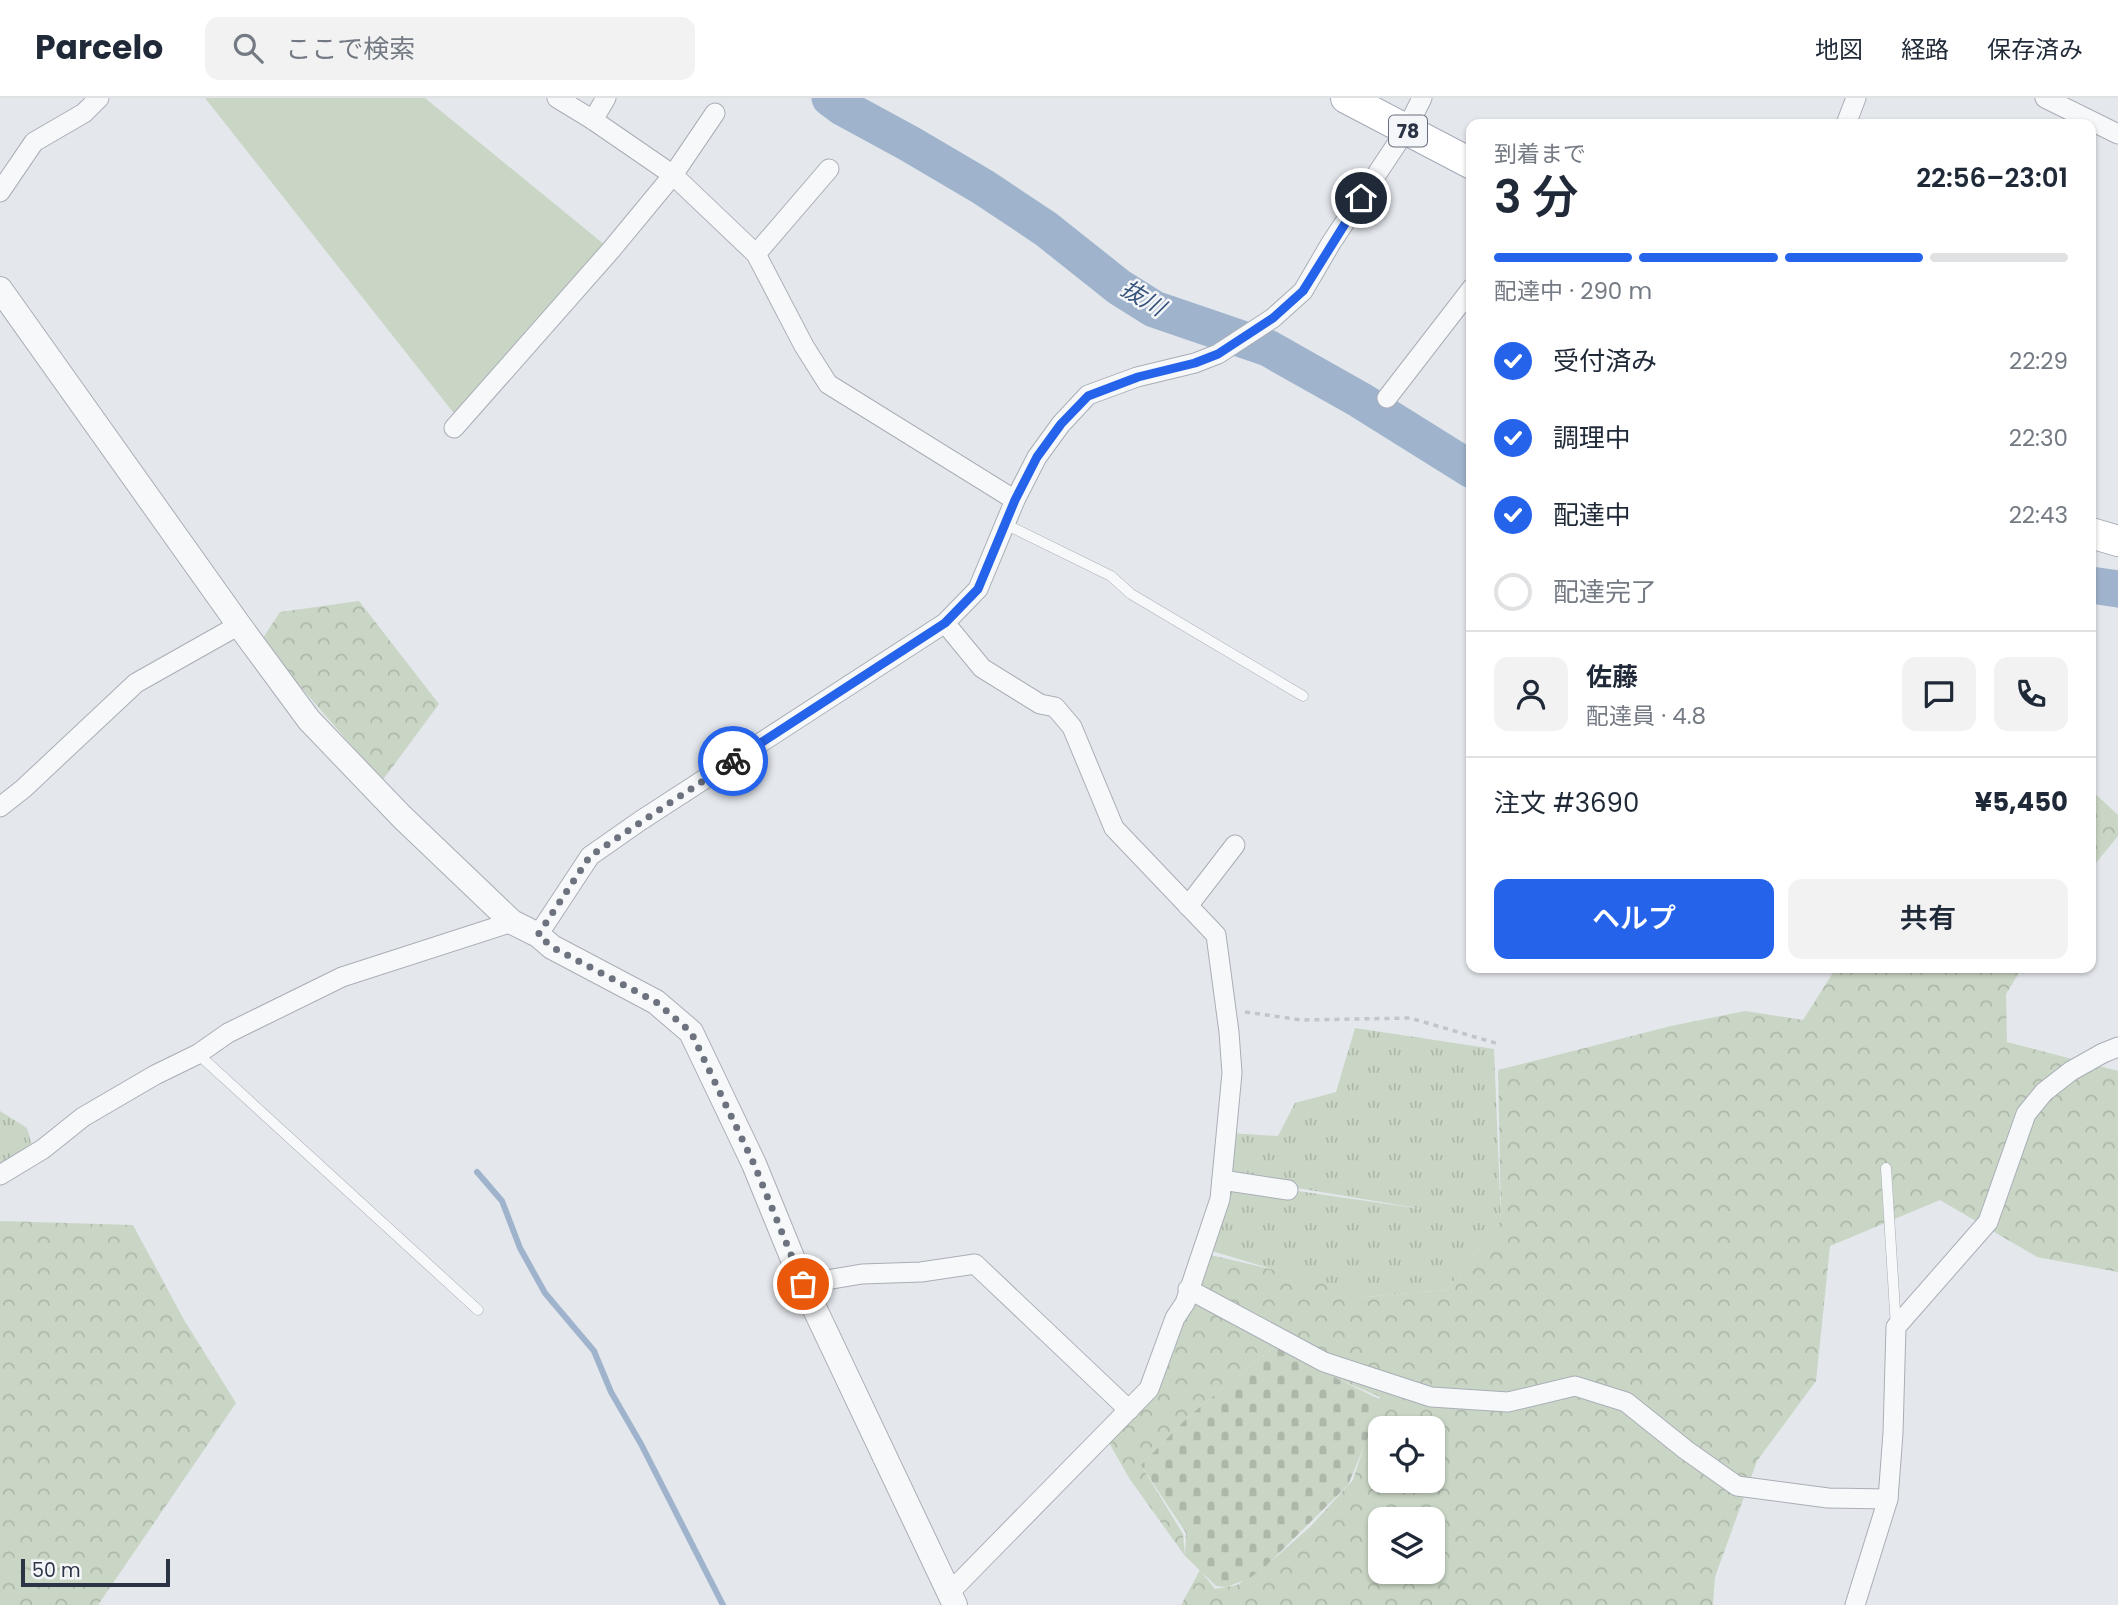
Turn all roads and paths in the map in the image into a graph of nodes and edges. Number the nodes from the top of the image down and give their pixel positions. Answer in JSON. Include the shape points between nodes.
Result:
{"nodes":[{"id":1,"x":99,"y":98,"type":"edge"},
{"id":2,"x":557,"y":98,"type":"edge"},
{"id":3,"x":606,"y":98,"type":"edge"},
{"id":4,"x":1346,"y":98,"type":"edge"},
{"id":5,"x":1422,"y":98,"type":"edge"},
{"id":6,"x":1856,"y":98,"type":"edge"},
{"id":7,"x":2045,"y":98,"type":"edge"},
{"id":8,"x":715,"y":113,"type":"dead end"},
{"id":9,"x":1848,"y":119,"type":"edge"},
{"id":10,"x":2088,"y":119,"type":"edge"},
{"id":11,"x":593,"y":120,"type":"junction"},
{"id":12,"x":2096,"y":123,"type":"edge"},
{"id":13,"x":1406,"y":130,"type":"junction"},
{"id":14,"x":2118,"y":134,"type":"edge"},
{"id":15,"x":1466,"y":161,"type":"edge"},
{"id":16,"x":829,"y":169,"type":"dead end"},
{"id":17,"x":673,"y":175,"type":"junction"},
{"id":18,"x":0,"y":192,"type":"edge"},
{"id":19,"x":755,"y":254,"type":"junction"},
{"id":20,"x":0,"y":289,"type":"edge"},
{"id":21,"x":1466,"y":296,"type":"edge"},
{"id":22,"x":1387,"y":398,"type":"dead end"},
{"id":23,"x":454,"y":428,"type":"dead end"},
{"id":24,"x":1015,"y":500,"type":"junction"},
{"id":25,"x":1005,"y":524,"type":"junction"},
{"id":26,"x":2096,"y":534,"type":"edge"},
{"id":27,"x":2118,"y":541,"type":"edge"},
{"id":28,"x":945,"y":623,"type":"junction"},
{"id":29,"x":239,"y":625,"type":"junction"},
{"id":30,"x":1303,"y":696,"type":"dead end"},
{"id":31,"x":0,"y":807,"type":"edge"},
{"id":32,"x":1235,"y":845,"type":"dead end"},
{"id":33,"x":1188,"y":906,"type":"junction"},
{"id":34,"x":512,"y":922,"type":"junction"},
{"id":35,"x":538,"y":935,"type":"junction"},
{"id":36,"x":1226,"y":1009,"type":"junction"},
{"id":37,"x":1499,"y":1044,"type":"dead end"},
{"id":38,"x":2118,"y":1047,"type":"edge"},
{"id":39,"x":198,"y":1054,"type":"junction"},
{"id":40,"x":1886,"y":1168,"type":"dead end"},
{"id":41,"x":0,"y":1175,"type":"edge"},
{"id":42,"x":1222,"y":1180,"type":"junction"},
{"id":43,"x":1288,"y":1191,"type":"dead end"},
{"id":44,"x":803,"y":1284,"type":"junction"},
{"id":45,"x":1188,"y":1289,"type":"junction"},
{"id":46,"x":478,"y":1310,"type":"dead end"},
{"id":47,"x":1896,"y":1327,"type":"junction"},
{"id":48,"x":1129,"y":1410,"type":"junction"},
{"id":49,"x":1888,"y":1499,"type":"junction"},
{"id":50,"x":952,"y":1599,"type":"edge"},
{"id":51,"x":1854,"y":1605,"type":"edge"}],
"edges":[{"from":1,"to":18,"type":"street","via":[[84,113],[34,142]]},
{"from":2,"to":11,"type":"street"},
{"from":3,"to":11,"type":"street"},
{"from":4,"to":13,"type":"main road","number":"78"},
{"from":5,"to":13,"type":"street"},
{"from":6,"to":9,"type":"street"},
{"from":7,"to":10,"type":"street"},
{"from":8,"to":17,"type":"street"},
{"from":11,"to":17,"type":"street"},
{"from":12,"to":14,"type":"street"},
{"from":13,"to":15,"type":"main road","number":"78"},
{"from":13,"to":24,"type":"street","via":[[1303,291],[1273,318],[1218,354],[1088,396],[1037,457]]},
{"from":16,"to":19,"type":"street"},
{"from":17,"to":19,"type":"street"},
{"from":17,"to":23,"type":"street"},
{"from":19,"to":24,"type":"street","via":[[828,384]]},
{"from":20,"to":29,"type":"street"},
{"from":21,"to":22,"type":"street"},
{"from":24,"to":25,"type":"street"},
{"from":25,"to":28,"type":"street","via":[[978,589]]},
{"from":25,"to":30,"type":"lane","via":[[1111,576],[1131,594]]},
{"from":26,"to":27,"type":"main road"},
{"from":28,"to":33,"type":"street","via":[[982,668],[1040,704],[1055,707],[1072,727],[1114,828]]},
{"from":28,"to":35,"type":"street","via":[[590,856]]},
{"from":29,"to":31,"type":"street","via":[[136,682]]},
{"from":29,"to":34,"type":"street","via":[[309,720]]},
{"from":32,"to":33,"type":"street"},
{"from":33,"to":36,"type":"street","via":[[1216,935]]},
{"from":34,"to":35,"type":"street"},
{"from":34,"to":39,"type":"street","via":[[342,977],[228,1033]]},
{"from":35,"to":44,"type":"street","via":[[552,947],[656,1002],[691,1032],[754,1164]]},
{"from":36,"to":37,"type":"path","via":[[1302,1020],[1410,1018]]},
{"from":36,"to":42,"type":"street","via":[[1232,1073]]},
{"from":38,"to":47,"type":"street","via":[[2071,1071],[2026,1114],[1988,1222]]},
{"from":39,"to":41,"type":"street","via":[[83,1117]]},
{"from":39,"to":46,"type":"lane"},
{"from":40,"to":47,"type":"lane"},
{"from":42,"to":43,"type":"street"},
{"from":42,"to":45,"type":"street","via":[[1220,1199]]},
{"from":44,"to":48,"type":"street","via":[[975,1264]]},
{"from":44,"to":50,"type":"street"},
{"from":45,"to":48,"type":"street","via":[[1149,1389]]},
{"from":45,"to":49,"type":"street","via":[[1324,1362],[1431,1398],[1508,1402],[1574,1386],[1626,1402],[1737,1486],[1828,1498]]},
{"from":47,"to":49,"type":"street"},
{"from":48,"to":50,"type":"street"},
{"from":49,"to":51,"type":"street"}]}
